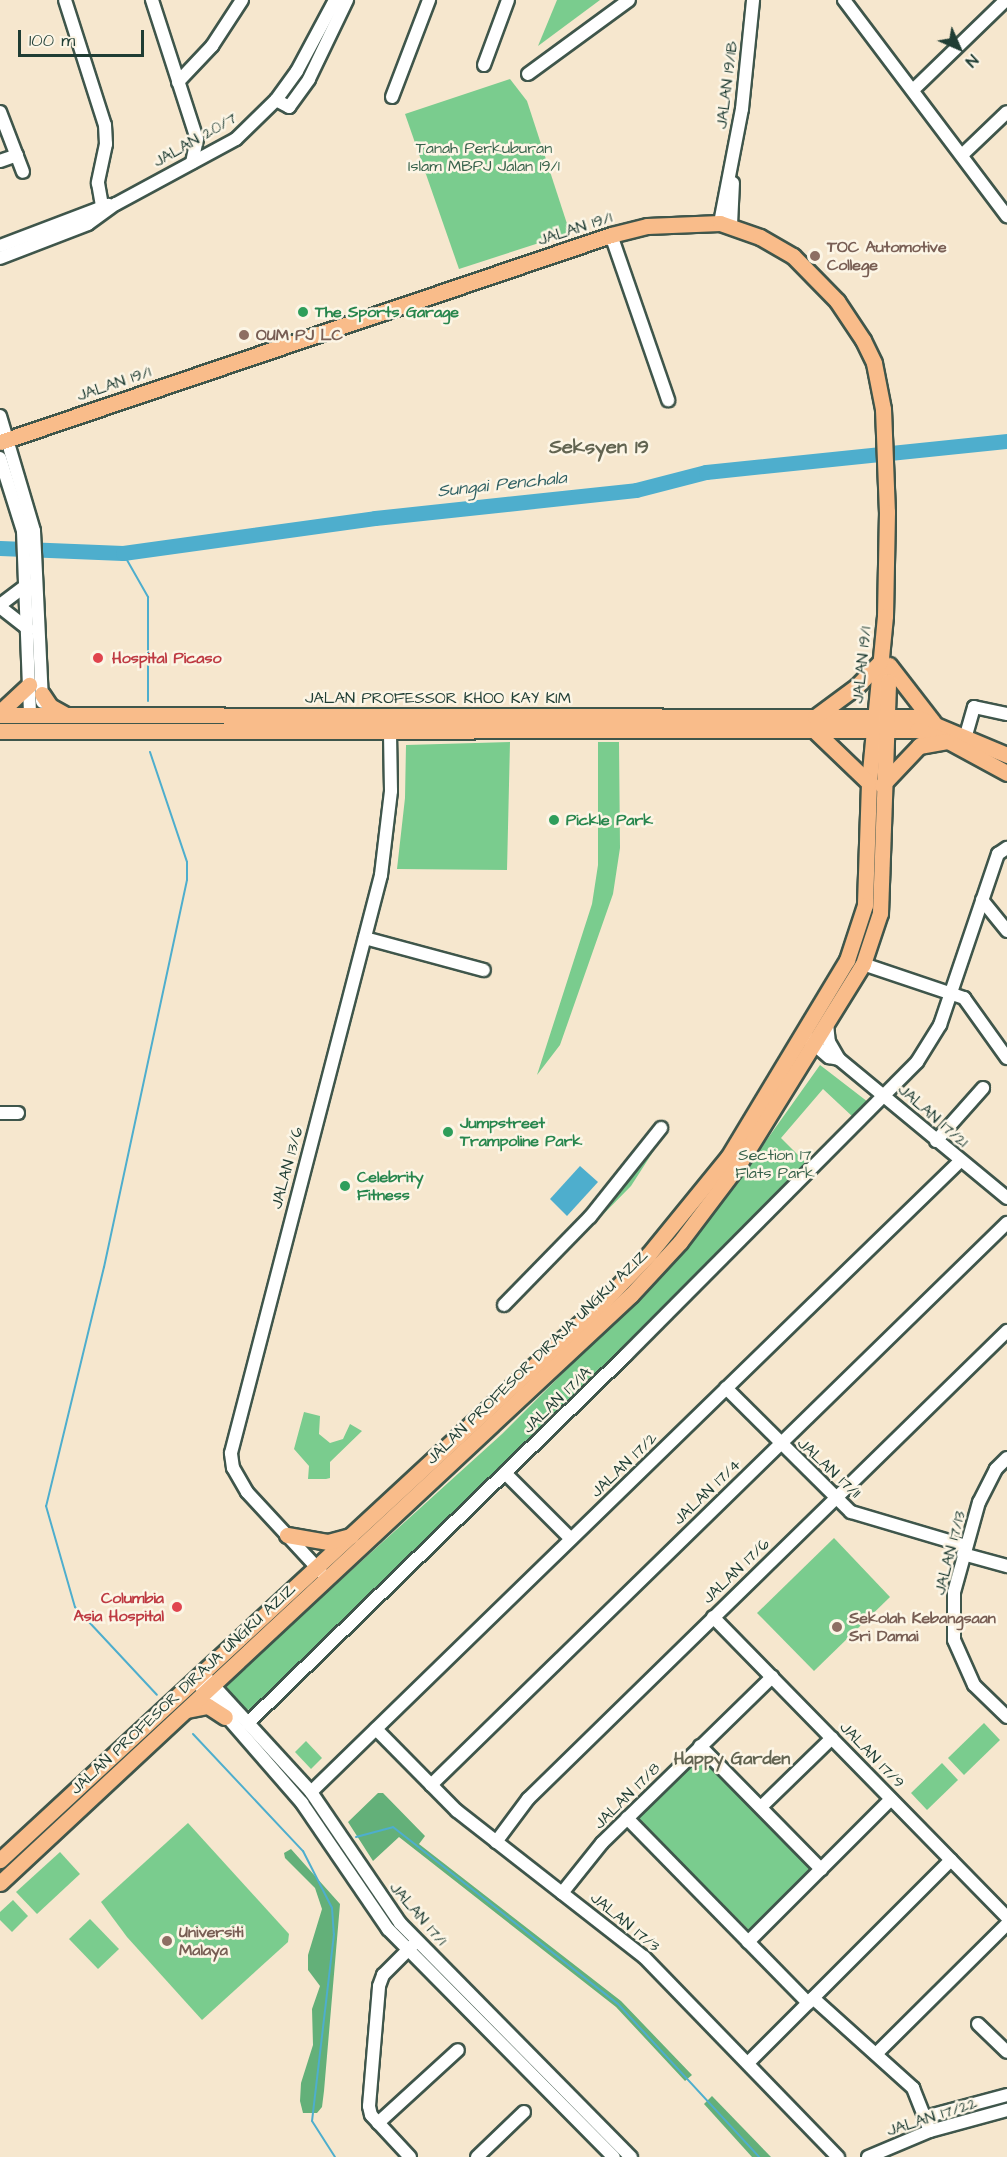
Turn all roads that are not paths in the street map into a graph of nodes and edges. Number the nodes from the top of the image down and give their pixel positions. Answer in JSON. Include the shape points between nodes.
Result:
{"nodes":[{"id":1,"x":64,"y":0,"type":"edge"},
{"id":2,"x":152,"y":0,"type":"edge"},
{"id":3,"x":242,"y":0,"type":"edge"},
{"id":4,"x":335,"y":0,"type":"edge"},
{"id":5,"x":347,"y":0,"type":"edge"},
{"id":6,"x":429,"y":0,"type":"edge"},
{"id":7,"x":508,"y":0,"type":"edge"},
{"id":8,"x":629,"y":0,"type":"edge"},
{"id":9,"x":753,"y":0,"type":"edge"},
{"id":10,"x":844,"y":0,"type":"edge"},
{"id":11,"x":1006,"y":0,"type":"edge"},
{"id":12,"x":484,"y":65,"type":"dead end"},
{"id":13,"x":528,"y":74,"type":"dead end"},
{"id":14,"x":178,"y":82,"type":"junction"},
{"id":15,"x":913,"y":90,"type":"junction"},
{"id":16,"x":392,"y":97,"type":"dead end"},
{"id":17,"x":276,"y":100,"type":"junction"},
{"id":18,"x":0,"y":111,"type":"edge"},
{"id":19,"x":1007,"y":112,"type":"edge"},
{"id":20,"x":197,"y":139,"type":"junction"},
{"id":21,"x":214,"y":151,"type":"junction"},
{"id":22,"x":17,"y":155,"type":"junction"},
{"id":23,"x":962,"y":155,"type":"junction"},
{"id":24,"x":0,"y":161,"type":"edge"},
{"id":25,"x":192,"y":162,"type":"junction"},
{"id":26,"x":23,"y":172,"type":"dead end"},
{"id":27,"x":116,"y":204,"type":"junction"},
{"id":28,"x":102,"y":206,"type":"junction"},
{"id":29,"x":1007,"y":216,"type":"edge"},
{"id":30,"x":726,"y":224,"type":"junction"},
{"id":31,"x":611,"y":235,"type":"junction"},
{"id":32,"x":0,"y":246,"type":"edge"},
{"id":33,"x":0,"y":258,"type":"edge"},
{"id":34,"x":668,"y":400,"type":"dead end"},
{"id":35,"x":0,"y":416,"type":"edge"},
{"id":36,"x":4,"y":441,"type":"edge"},
{"id":37,"x":0,"y":458,"type":"edge"},
{"id":38,"x":29,"y":531,"type":"junction"},
{"id":39,"x":32,"y":586,"type":"junction"},
{"id":40,"x":0,"y":606,"type":"edge"},
{"id":41,"x":27,"y":606,"type":"junction"},
{"id":42,"x":39,"y":621,"type":"junction"},
{"id":43,"x":28,"y":630,"type":"junction"},
{"id":44,"x":885,"y":663,"type":"junction"},
{"id":45,"x":29,"y":685,"type":"junction"},
{"id":46,"x":42,"y":694,"type":"junction"},
{"id":47,"x":0,"y":714,"type":"edge"},
{"id":48,"x":1007,"y":714,"type":"edge"},
{"id":49,"x":66,"y":715,"type":"junction"},
{"id":50,"x":37,"y":717,"type":"junction"},
{"id":51,"x":933,"y":722,"type":"junction"},
{"id":52,"x":815,"y":724,"type":"junction"},
{"id":53,"x":880,"y":724,"type":"junction"},
{"id":54,"x":0,"y":730,"type":"edge"},
{"id":55,"x":390,"y":730,"type":"junction"},
{"id":56,"x":74,"y":731,"type":"junction"},
{"id":57,"x":966,"y":735,"type":"junction"},
{"id":58,"x":948,"y":741,"type":"junction"},
{"id":59,"x":1007,"y":755,"type":"edge"},
{"id":60,"x":1007,"y":773,"type":"edge"},
{"id":61,"x":876,"y":784,"type":"junction"},
{"id":62,"x":1007,"y":848,"type":"edge"},
{"id":63,"x":982,"y":900,"type":"junction"},
{"id":64,"x":1007,"y":931,"type":"edge"},
{"id":65,"x":365,"y":938,"type":"junction"},
{"id":66,"x":863,"y":964,"type":"junction"},
{"id":67,"x":484,"y":970,"type":"dead end"},
{"id":68,"x":951,"y":992,"type":"junction"},
{"id":69,"x":820,"y":1021,"type":"junction"},
{"id":70,"x":813,"y":1045,"type":"junction"},
{"id":71,"x":1007,"y":1058,"type":"edge"},
{"id":72,"x":839,"y":1059,"type":"junction"},
{"id":73,"x":983,"y":1088,"type":"dead end"},
{"id":74,"x":884,"y":1096,"type":"junction"},
{"id":75,"x":0,"y":1113,"type":"edge"},
{"id":76,"x":18,"y":1113,"type":"dead end"},
{"id":77,"x":661,"y":1128,"type":"dead end"},
{"id":78,"x":936,"y":1141,"type":"junction"},
{"id":79,"x":960,"y":1161,"type":"junction"},
{"id":80,"x":1005,"y":1194,"type":"edge"},
{"id":81,"x":1007,"y":1223,"type":"edge"},
{"id":82,"x":504,"y":1305,"type":"dead end"},
{"id":83,"x":1007,"y":1331,"type":"edge"},
{"id":84,"x":726,"y":1388,"type":"junction"},
{"id":85,"x":780,"y":1444,"type":"junction"},
{"id":86,"x":1007,"y":1458,"type":"edge"},
{"id":87,"x":505,"y":1473,"type":"junction"},
{"id":88,"x":833,"y":1499,"type":"junction"},
{"id":89,"x":287,"y":1535,"type":"junction"},
{"id":90,"x":353,"y":1535,"type":"junction"},
{"id":91,"x":571,"y":1539,"type":"junction"},
{"id":92,"x":964,"y":1550,"type":"junction"},
{"id":93,"x":1007,"y":1566,"type":"edge"},
{"id":94,"x":323,"y":1574,"type":"junction"},
{"id":95,"x":713,"y":1617,"type":"junction"},
{"id":96,"x":772,"y":1677,"type":"junction"},
{"id":97,"x":204,"y":1683,"type":"junction"},
{"id":98,"x":182,"y":1713,"type":"junction"},
{"id":99,"x":225,"y":1717,"type":"junction"},
{"id":100,"x":1007,"y":1718,"type":"edge"},
{"id":101,"x":248,"y":1723,"type":"junction"},
{"id":102,"x":376,"y":1729,"type":"junction"},
{"id":103,"x":832,"y":1738,"type":"junction"},
{"id":104,"x":700,"y":1746,"type":"junction"},
{"id":105,"x":430,"y":1785,"type":"junction"},
{"id":106,"x":311,"y":1792,"type":"junction"},
{"id":107,"x":891,"y":1799,"type":"junction"},
{"id":108,"x":761,"y":1807,"type":"junction"},
{"id":109,"x":627,"y":1818,"type":"junction"},
{"id":110,"x":496,"y":1842,"type":"junction"},
{"id":111,"x":0,"y":1860,"type":"edge"},
{"id":112,"x":951,"y":1860,"type":"junction"},
{"id":113,"x":822,"y":1869,"type":"junction"},
{"id":114,"x":0,"y":1883,"type":"edge"},
{"id":115,"x":562,"y":1893,"type":"junction"},
{"id":116,"x":1007,"y":1917,"type":"edge"},
{"id":117,"x":1007,"y":1924,"type":"edge"},
{"id":118,"x":748,"y":1942,"type":"junction"},
{"id":119,"x":413,"y":1946,"type":"junction"},
{"id":120,"x":811,"y":2000,"type":"junction"},
{"id":121,"x":978,"y":2024,"type":"dead end"},
{"id":122,"x":1004,"y":2044,"type":"edge"},
{"id":123,"x":458,"y":2050,"type":"dead end"},
{"id":124,"x":876,"y":2054,"type":"junction"},
{"id":125,"x":748,"y":2063,"type":"junction"},
{"id":126,"x":1007,"y":2095,"type":"edge"},
{"id":127,"x":1007,"y":2110,"type":"edge"},
{"id":128,"x":524,"y":2112,"type":"dead end"},
{"id":129,"x":926,"y":2117,"type":"junction"},
{"id":130,"x":378,"y":2123,"type":"junction"},
{"id":131,"x":930,"y":2131,"type":"junction"},
{"id":132,"x":410,"y":2157,"type":"edge"},
{"id":133,"x":477,"y":2157,"type":"edge"},
{"id":134,"x":614,"y":2157,"type":"edge"},
{"id":135,"x":631,"y":2157,"type":"edge"},
{"id":136,"x":838,"y":2157,"type":"edge"},
{"id":137,"x":868,"y":2157,"type":"edge"}],
"edges":[{"from":1,"to":28,"type":"street","via":[[105,125],[106,144],[98,183]]},
{"from":2,"to":14,"type":"street"},
{"from":3,"to":14,"type":"street","via":[[212,46]]},
{"from":4,"to":17,"type":"street","name":"JALAN 20/7","via":[[317,39]]},
{"from":5,"to":17,"type":"street","via":[[309,79],[289,107]]},
{"from":6,"to":16,"type":"street"},
{"from":7,"to":12,"type":"street"},
{"from":8,"to":13,"type":"street"},
{"from":9,"to":30,"type":"street","name":"JALAN 19/1B"},
{"from":10,"to":15,"type":"street"},
{"from":11,"to":15,"type":"street"},
{"from":14,"to":20,"type":"street"},
{"from":15,"to":23,"type":"street"},
{"from":17,"to":21,"type":"street","name":"JALAN 20/7","via":[[236,139]]},
{"from":18,"to":22,"type":"street"},
{"from":19,"to":23,"type":"street"},
{"from":20,"to":21,"type":"street"},
{"from":20,"to":25,"type":"street"},
{"from":21,"to":25,"type":"street","name":"JALAN 20/7"},
{"from":22,"to":24,"type":"street"},
{"from":22,"to":26,"type":"street"},
{"from":23,"to":29,"type":"street"},
{"from":25,"to":27,"type":"street","name":"JALAN 20/7"},
{"from":27,"to":28,"type":"street","name":"JALAN 20/7"},
{"from":27,"to":33,"type":"street","name":"JALAN 20/7","via":[[88,224]]},
{"from":28,"to":32,"type":"street","name":"JALAN 20/7"},
{"from":30,"to":31,"type":"main road","name":"JALAN 19/1","via":[[647,226]]},
{"from":30,"to":44,"type":"main road","name":"JALAN 19/1","via":[[793,256],[837,301],[874,363],[885,434]]},
{"from":31,"to":34,"type":"street"},
{"from":31,"to":36,"type":"main road","name":"JALAN 19/1"},
{"from":35,"to":36,"type":"street"},
{"from":36,"to":38,"type":"street"},
{"from":37,"to":38,"type":"street"},
{"from":38,"to":39,"type":"street"},
{"from":39,"to":40,"type":"street"},
{"from":39,"to":41,"type":"street"},
{"from":39,"to":42,"type":"street"},
{"from":40,"to":41,"type":"street"},
{"from":40,"to":43,"type":"street"},
{"from":41,"to":42,"type":"street"},
{"from":41,"to":43,"type":"street"},
{"from":42,"to":46,"type":"street"},
{"from":43,"to":45,"type":"street"},
{"from":44,"to":51,"type":"main road"},
{"from":44,"to":52,"type":"main road"},
{"from":44,"to":53,"type":"main road","name":"JALAN 19/1"},
{"from":45,"to":47,"type":"main road"},
{"from":45,"to":50,"type":"street"},
{"from":46,"to":49,"type":"main road","via":[[50,706]]},
{"from":46,"to":50,"type":"street"},
{"from":47,"to":50,"type":"main road","name":"JALAN PROFESSOR KHOO KAY KIM"},
{"from":48,"to":57,"type":"street","via":[[974,707]]},
{"from":49,"to":50,"type":"main road","name":"JALAN PROFESSOR KHOO KAY KIM"},
{"from":49,"to":52,"type":"main road","name":"JALAN PROFESSOR KHOO KAY KIM"},
{"from":50,"to":54,"type":"main road","via":[[23,727]]},
{"from":50,"to":56,"type":"main road"},
{"from":51,"to":53,"type":"main road"},
{"from":51,"to":57,"type":"main road"},
{"from":52,"to":53,"type":"main road","name":"JALAN PROFESSOR KHOO KAY KIM"},
{"from":52,"to":55,"type":"main road","name":"JALAN PROFESSOR KHOO KAY KIM"},
{"from":52,"to":61,"type":"main road"},
{"from":53,"to":58,"type":"main road","via":[[917,730]]},
{"from":53,"to":61,"type":"main road","name":"JALAN PROFESOR DIRAJA UNGKU AZIZ"},
{"from":54,"to":56,"type":"main road","name":"JALAN PROFESSOR KHOO KAY KIM"},
{"from":55,"to":56,"type":"main road","name":"JALAN PROFESSOR KHOO KAY KIM"},
{"from":55,"to":65,"type":"street","name":"JALAN 13/6","via":[[387,836]]},
{"from":57,"to":59,"type":"main road"},
{"from":58,"to":60,"type":"main road"},
{"from":58,"to":61,"type":"main road","via":[[919,746]]},
{"from":61,"to":66,"type":"main road","name":"JALAN PROFESOR DIRAJA UNGKU AZIZ","via":[[881,901]]},
{"from":61,"to":69,"type":"main road","name":"JALAN PROFESOR DIRAJA UNGKU AZIZ","via":[[865,904],[847,960]]},
{"from":62,"to":63,"type":"street","name":"JALAN 17/1A","via":[[998,854]]},
{"from":63,"to":64,"type":"street"},
{"from":63,"to":68,"type":"street","name":"JALAN 17/1A"},
{"from":65,"to":67,"type":"street"},
{"from":65,"to":89,"type":"street","name":"JALAN 13/6","via":[[231,1453],[238,1479]]},
{"from":66,"to":68,"type":"street"},
{"from":66,"to":69,"type":"main road","name":"JALAN PROFESOR DIRAJA UNGKU AZIZ"},
{"from":68,"to":71,"type":"street","via":[[971,1003]]},
{"from":68,"to":74,"type":"street","name":"JALAN 17/1A","via":[[930,1045]]},
{"from":69,"to":70,"type":"main road","name":"JALAN PROFESOR DIRAJA UNGKU AZIZ"},
{"from":69,"to":72,"type":"street","name":"JALAN 17/21"},
{"from":69,"to":90,"type":"main road","name":"JALAN PROFESOR DIRAJA UNGKU AZIZ","via":[[728,1156],[649,1254],[530,1372]]},
{"from":70,"to":72,"type":"street","name":"JALAN 17/21"},
{"from":70,"to":94,"type":"main road","name":"JALAN PROFESOR DIRAJA UNGKU AZIZ","via":[[739,1164],[680,1242],[570,1354]]},
{"from":72,"to":74,"type":"street","name":"JALAN 17/21"},
{"from":73,"to":78,"type":"street"},
{"from":74,"to":78,"type":"street","name":"JALAN 17/21"},
{"from":74,"to":87,"type":"street","name":"JALAN 17/1A"},
{"from":75,"to":76,"type":"street"},
{"from":77,"to":82,"type":"street","via":[[590,1217]]},
{"from":78,"to":79,"type":"street","name":"JALAN 17/21"},
{"from":79,"to":80,"type":"street","name":"JALAN 17/21"},
{"from":79,"to":84,"type":"street","name":"JALAN 17/2"},
{"from":81,"to":85,"type":"street","name":"JALAN 17/4"},
{"from":83,"to":88,"type":"street","name":"JALAN 17/6"},
{"from":84,"to":85,"type":"street","name":"JALAN 17/11"},
{"from":84,"to":91,"type":"street","name":"JALAN 17/2"},
{"from":85,"to":88,"type":"street","name":"JALAN 17/11"},
{"from":85,"to":105,"type":"street","name":"JALAN 17/4"},
{"from":86,"to":92,"type":"street","name":"JALAN 17/13","via":[[986,1488]]},
{"from":87,"to":91,"type":"street"},
{"from":87,"to":101,"type":"street","name":"JALAN 17/1A"},
{"from":88,"to":92,"type":"street","name":"JALAN 17/11","via":[[873,1521]]},
{"from":88,"to":95,"type":"street","name":"JALAN 17/6"},
{"from":89,"to":90,"type":"main road","via":[[328,1542]]},
{"from":89,"to":94,"type":"street","name":"JALAN 13/6"},
{"from":90,"to":94,"type":"main road","name":"JALAN PROFESOR DIRAJA UNGKU AZIZ"},
{"from":91,"to":102,"type":"street","name":"JALAN 17/2"},
{"from":92,"to":93,"type":"street","name":"JALAN 17/11"},
{"from":92,"to":100,"type":"street","name":"JALAN 17/13","via":[[954,1592],[954,1640],[974,1685]]},
{"from":94,"to":97,"type":"main road","name":"JALAN PROFESOR DIRAJA UNGKU AZIZ"},
{"from":95,"to":96,"type":"street","name":"JALAN 17/9"},
{"from":95,"to":110,"type":"street","name":"JALAN 17/6","via":[[528,1798]]},
{"from":96,"to":103,"type":"street","name":"JALAN 17/9"},
{"from":96,"to":104,"type":"street","name":"JALAN 17/8"},
{"from":97,"to":98,"type":"main road","name":"JALAN PROFESOR DIRAJA UNGKU AZIZ"},
{"from":97,"to":99,"type":"street","name":"JALAN 17/1"},
{"from":97,"to":101,"type":"street","name":"JALAN 17/1"},
{"from":97,"to":111,"type":"main road","name":"JALAN PROFESOR DIRAJA UNGKU AZIZ"},
{"from":98,"to":99,"type":"main road","via":[[194,1706],[208,1706]]},
{"from":98,"to":114,"type":"main road","name":"JALAN PROFESOR DIRAJA UNGKU AZIZ"},
{"from":99,"to":119,"type":"street","name":"JALAN 17/1","via":[[302,1803],[373,1910]]},
{"from":101,"to":106,"type":"street","name":"JALAN 17/1"},
{"from":102,"to":105,"type":"street","name":"JALAN 17/3"},
{"from":102,"to":106,"type":"street","name":"JALAN 17/2"},
{"from":103,"to":107,"type":"street","name":"JALAN 17/9"},
{"from":103,"to":108,"type":"street"},
{"from":104,"to":108,"type":"street"},
{"from":104,"to":109,"type":"street","name":"JALAN 17/8"},
{"from":105,"to":110,"type":"street","name":"JALAN 17/3"},
{"from":106,"to":119,"type":"street","name":"JALAN 17/1"},
{"from":107,"to":112,"type":"street","name":"JALAN 17/9"},
{"from":107,"to":113,"type":"street"},
{"from":108,"to":113,"type":"street"},
{"from":109,"to":115,"type":"street","name":"JALAN 17/8"},
{"from":109,"to":118,"type":"street"},
{"from":110,"to":115,"type":"street","name":"JALAN 17/3"},
{"from":112,"to":116,"type":"street","name":"JALAN 17/9"},
{"from":112,"to":120,"type":"street"},
{"from":113,"to":118,"type":"street"},
{"from":115,"to":125,"type":"street","name":"JALAN 17/3","via":[[644,1957]]},
{"from":117,"to":124,"type":"street"},
{"from":118,"to":120,"type":"street"},
{"from":119,"to":130,"type":"street","via":[[383,1975],[379,1986],[369,2106]]},
{"from":119,"to":134,"type":"street","name":"JALAN 17/1"},
{"from":119,"to":135,"type":"street","name":"JALAN 17/1"},
{"from":120,"to":124,"type":"street"},
{"from":120,"to":125,"type":"street"},
{"from":121,"to":122,"type":"street"},
{"from":123,"to":130,"type":"street"},
{"from":124,"to":129,"type":"street","via":[[913,2088]]},
{"from":125,"to":136,"type":"street","name":"JALAN 17/3"},
{"from":126,"to":129,"type":"street"},
{"from":127,"to":131,"type":"street","name":"JALAN 17/22"},
{"from":128,"to":133,"type":"street"},
{"from":129,"to":131,"type":"street"},
{"from":130,"to":132,"type":"street"},
{"from":131,"to":137,"type":"street","name":"JALAN 17/22"}]}
